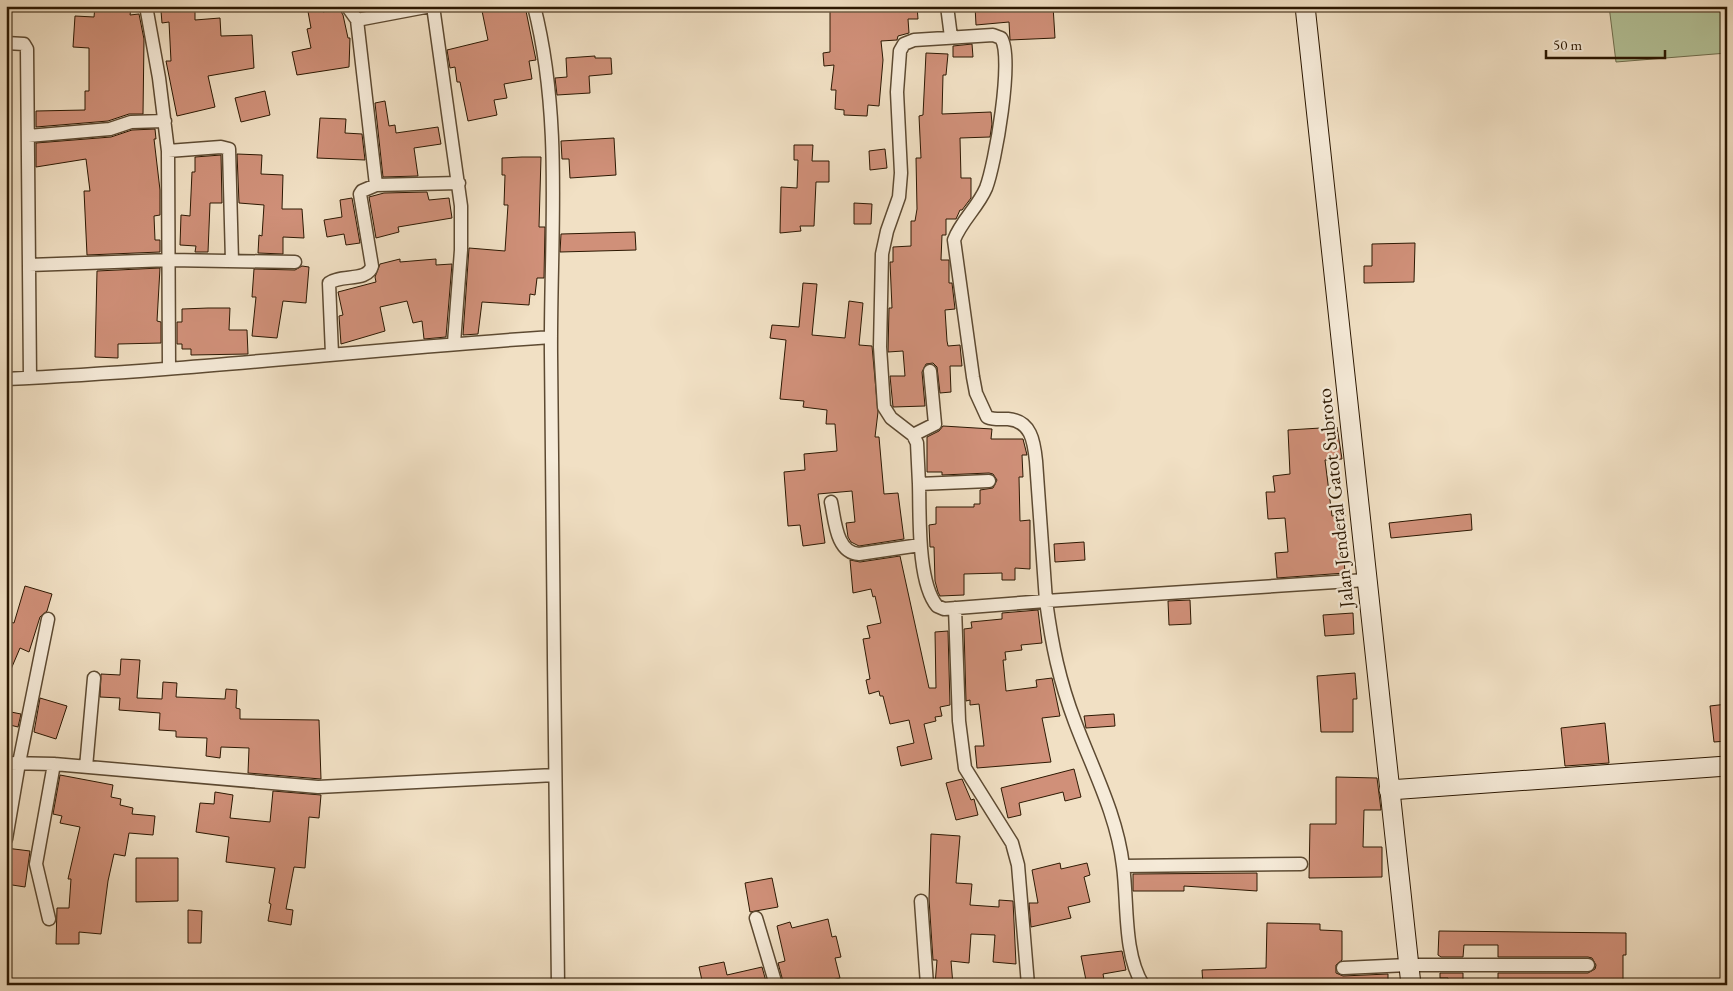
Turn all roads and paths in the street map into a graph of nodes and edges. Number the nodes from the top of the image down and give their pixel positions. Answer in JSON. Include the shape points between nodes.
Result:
{"nodes":[{"id":1,"x":146,"y":6,"type":"edge"},
{"id":2,"x":347,"y":6,"type":"edge"},
{"id":3,"x":432,"y":6,"type":"edge"},
{"id":4,"x":534,"y":6,"type":"edge"},
{"id":5,"x":947,"y":6,"type":"edge"},
{"id":6,"x":1305,"y":6,"type":"edge"},
{"id":7,"x":357,"y":20,"type":"junction"},
{"id":8,"x":951,"y":37,"type":"junction"},
{"id":9,"x":6,"y":43,"type":"edge"},
{"id":10,"x":165,"y":121,"type":"junction"},
{"id":11,"x":28,"y":136,"type":"junction"},
{"id":12,"x":168,"y":150,"type":"junction"},
{"id":13,"x":459,"y":183,"type":"junction"},
{"id":14,"x":376,"y":186,"type":"junction"},
{"id":15,"x":170,"y":260,"type":"junction"},
{"id":16,"x":232,"y":261,"type":"junction"},
{"id":17,"x":295,"y":262,"type":"dead end"},
{"id":18,"x":29,"y":266,"type":"junction"},
{"id":19,"x":551,"y":337,"type":"junction"},
{"id":20,"x":454,"y":343,"type":"junction"},
{"id":21,"x":332,"y":354,"type":"junction"},
{"id":22,"x":169,"y":368,"type":"junction"},
{"id":23,"x":930,"y":371,"type":"dead end"},
{"id":24,"x":30,"y":378,"type":"junction"},
{"id":25,"x":6,"y":379,"type":"edge"},
{"id":26,"x":913,"y":435,"type":"junction"},
{"id":27,"x":989,"y":481,"type":"dead end"},
{"id":28,"x":919,"y":484,"type":"junction"},
{"id":29,"x":831,"y":502,"type":"dead end"},
{"id":30,"x":920,"y":545,"type":"junction"},
{"id":31,"x":1366,"y":580,"type":"junction"},
{"id":32,"x":1046,"y":601,"type":"junction"},
{"id":33,"x":955,"y":608,"type":"junction"},
{"id":34,"x":48,"y":619,"type":"dead end"},
{"id":35,"x":94,"y":678,"type":"dead end"},
{"id":36,"x":12,"y":763,"type":"edge"},
{"id":37,"x":54,"y":764,"type":"junction"},
{"id":38,"x":1727,"y":766,"type":"edge"},
{"id":39,"x":86,"y":767,"type":"junction"},
{"id":40,"x":555,"y":775,"type":"junction"},
{"id":41,"x":1390,"y":790,"type":"junction"},
{"id":42,"x":6,"y":839,"type":"edge"},
{"id":43,"x":1301,"y":864,"type":"dead end"},
{"id":44,"x":1123,"y":866,"type":"junction"},
{"id":45,"x":921,"y":901,"type":"dead end"},
{"id":46,"x":756,"y":918,"type":"dead end"},
{"id":47,"x":49,"y":920,"type":"dead end"},
{"id":48,"x":1408,"y":965,"type":"junction"},
{"id":49,"x":1588,"y":965,"type":"dead end"},
{"id":50,"x":1343,"y":968,"type":"dead end"},
{"id":51,"x":558,"y":985,"type":"edge"},
{"id":52,"x":776,"y":985,"type":"edge"},
{"id":53,"x":927,"y":985,"type":"edge"},
{"id":54,"x":1028,"y":985,"type":"edge"},
{"id":55,"x":1143,"y":985,"type":"edge"},
{"id":56,"x":1410,"y":985,"type":"edge"}],
"edges":[{"from":1,"to":10,"type":"street"},
{"from":2,"to":7,"type":"street"},
{"from":3,"to":7,"type":"street"},
{"from":3,"to":13,"type":"street"},
{"from":4,"to":19,"type":"street","via":[[547,66],[551,105]]},
{"from":5,"to":8,"type":"street"},
{"from":6,"to":31,"type":"main road","name":"Jalan Jenderal Gatot Subroto"},
{"from":7,"to":14,"type":"street"},
{"from":8,"to":26,"type":"street","via":[[908,41],[902,45],[900,54],[897,92],[899,197],[882,254],[880,347],[884,407],[891,418]]},
{"from":8,"to":32,"type":"street","via":[[997,36],[1006,50],[1003,105],[992,167],[985,189],[954,240],[976,393],[987,417],[1019,421],[1026,425],[1033,441]]},
{"from":9,"to":11,"type":"street","via":[[24,44],[27,49]]},
{"from":10,"to":11,"type":"street","via":[[131,122],[110,128]]},
{"from":10,"to":12,"type":"street"},
{"from":11,"to":18,"type":"street"},
{"from":12,"to":15,"type":"street"},
{"from":12,"to":16,"type":"street","via":[[229,149]]},
{"from":13,"to":14,"type":"street"},
{"from":13,"to":20,"type":"street","via":[[462,228]]},
{"from":14,"to":21,"type":"street","via":[[360,194],[372,266],[370,272],[329,283]]},
{"from":15,"to":16,"type":"street"},
{"from":15,"to":18,"type":"street"},
{"from":15,"to":22,"type":"street"},
{"from":16,"to":17,"type":"street"},
{"from":18,"to":24,"type":"street"},
{"from":19,"to":20,"type":"street"},
{"from":19,"to":40,"type":"street"},
{"from":20,"to":21,"type":"street"},
{"from":21,"to":22,"type":"street"},
{"from":22,"to":24,"type":"street"},
{"from":23,"to":26,"type":"street","via":[[935,424]]},
{"from":24,"to":25,"type":"street"},
{"from":26,"to":28,"type":"street","via":[[917,443]]},
{"from":27,"to":28,"type":"street"},
{"from":28,"to":30,"type":"street"},
{"from":29,"to":30,"type":"street","via":[[841,542],[850,553]]},
{"from":30,"to":33,"type":"street","via":[[934,603],[944,609]]},
{"from":31,"to":32,"type":"street"},
{"from":31,"to":41,"type":"main road","name":"Jalan Jenderal Gatot Subroto"},
{"from":32,"to":33,"type":"street"},
{"from":32,"to":44,"type":"street","via":[[1056,668],[1109,804]]},
{"from":33,"to":54,"type":"street","via":[[959,721],[966,768],[1012,843],[1018,866]]},
{"from":34,"to":36,"type":"street"},
{"from":35,"to":39,"type":"street"},
{"from":36,"to":37,"type":"street"},
{"from":36,"to":42,"type":"street"},
{"from":37,"to":39,"type":"street"},
{"from":37,"to":47,"type":"street","via":[[36,864]]},
{"from":38,"to":41,"type":"main road"},
{"from":39,"to":40,"type":"street","via":[[324,787]]},
{"from":40,"to":51,"type":"street"},
{"from":41,"to":48,"type":"main road","name":"Jalan Jenderal Gatot Subroto"},
{"from":43,"to":44,"type":"street"},
{"from":44,"to":55,"type":"street","via":[[1123,892],[1134,968]]},
{"from":45,"to":53,"type":"street"},
{"from":46,"to":52,"type":"street"},
{"from":48,"to":49,"type":"street"},
{"from":48,"to":50,"type":"street"},
{"from":48,"to":56,"type":"main road","name":"Jalan Jenderal Gatot Subroto"}]}
